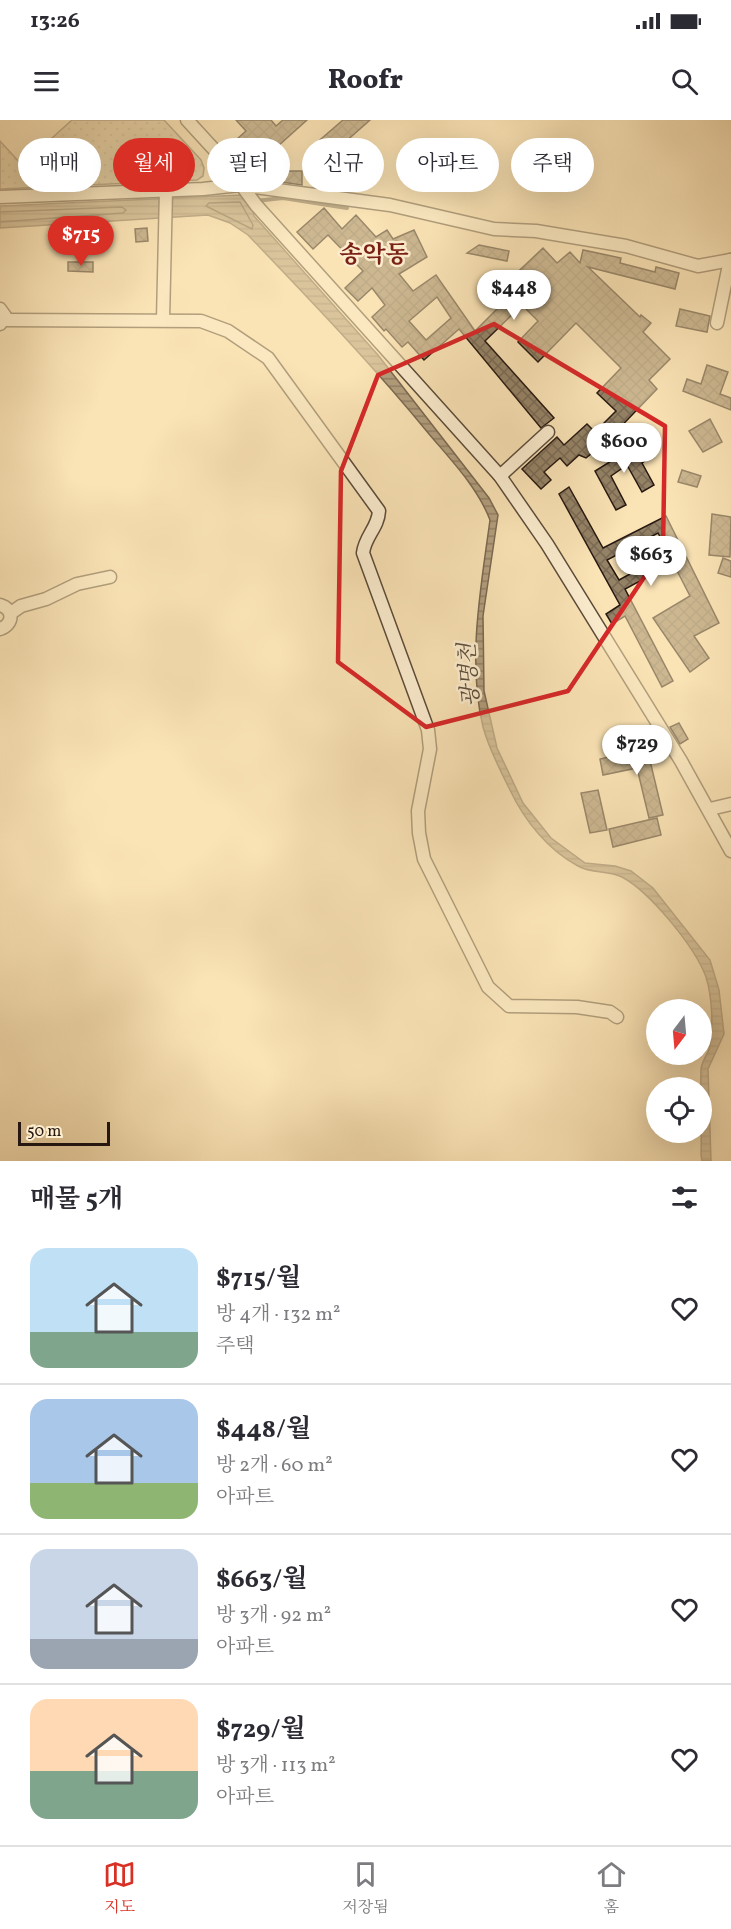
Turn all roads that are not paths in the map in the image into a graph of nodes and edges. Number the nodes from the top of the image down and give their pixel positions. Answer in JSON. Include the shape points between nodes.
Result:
{"nodes":[{"id":1,"x":187,"y":120,"type":"edge"},
{"id":2,"x":207,"y":142,"type":"edge"},
{"id":3,"x":207,"y":191,"type":"edge"},
{"id":4,"x":246,"y":192,"type":"edge"},
{"id":5,"x":271,"y":192,"type":"edge"},
{"id":6,"x":165,"y":194,"type":"junction"},
{"id":7,"x":0,"y":197,"type":"edge"},
{"id":8,"x":731,"y":260,"type":"edge"},
{"id":9,"x":1,"y":318,"type":"edge"},
{"id":10,"x":163,"y":320,"type":"junction"},
{"id":11,"x":717,"y":323,"type":"dead end"},
{"id":12,"x":549,"y":432,"type":"dead end"},
{"id":13,"x":500,"y":476,"type":"junction"},
{"id":14,"x":110,"y":577,"type":"dead end"},
{"id":15,"x":0,"y":605,"type":"edge"},
{"id":16,"x":11,"y":613,"type":"junction"},
{"id":17,"x":0,"y":629,"type":"edge"},
{"id":18,"x":731,"y":804,"type":"edge"},
{"id":19,"x":710,"y":809,"type":"junction"},
{"id":20,"x":728,"y":838,"type":"edge"},
{"id":21,"x":731,"y":851,"type":"edge"},
{"id":22,"x":617,"y":1017,"type":"dead end"}],
"edges":[{"from":1,"to":2,"type":"street"},
{"from":3,"to":6,"type":"street"},
{"from":4,"to":13,"type":"street"},
{"from":5,"to":8,"type":"street","via":[[390,205],[494,230],[536,231],[626,246],[698,266]]},
{"from":6,"to":7,"type":"street"},
{"from":6,"to":10,"type":"street"},
{"from":8,"to":11,"type":"street"},
{"from":9,"to":10,"type":"street"},
{"from":10,"to":22,"type":"street","via":[[201,321],[228,331],[268,358],[379,511],[379,522],[367,537],[363,553],[428,730],[430,749],[418,811],[418,833],[424,859],[488,987],[509,1006],[595,1009]]},
{"from":12,"to":13,"type":"street"},
{"from":13,"to":19,"type":"street","via":[[547,544]]},
{"from":14,"to":16,"type":"street","via":[[77,584]]},
{"from":15,"to":16,"type":"street"},
{"from":16,"to":17,"type":"street","via":[[7,627]]},
{"from":18,"to":19,"type":"street"},
{"from":19,"to":20,"type":"street"},
{"from":20,"to":21,"type":"street"}]}
